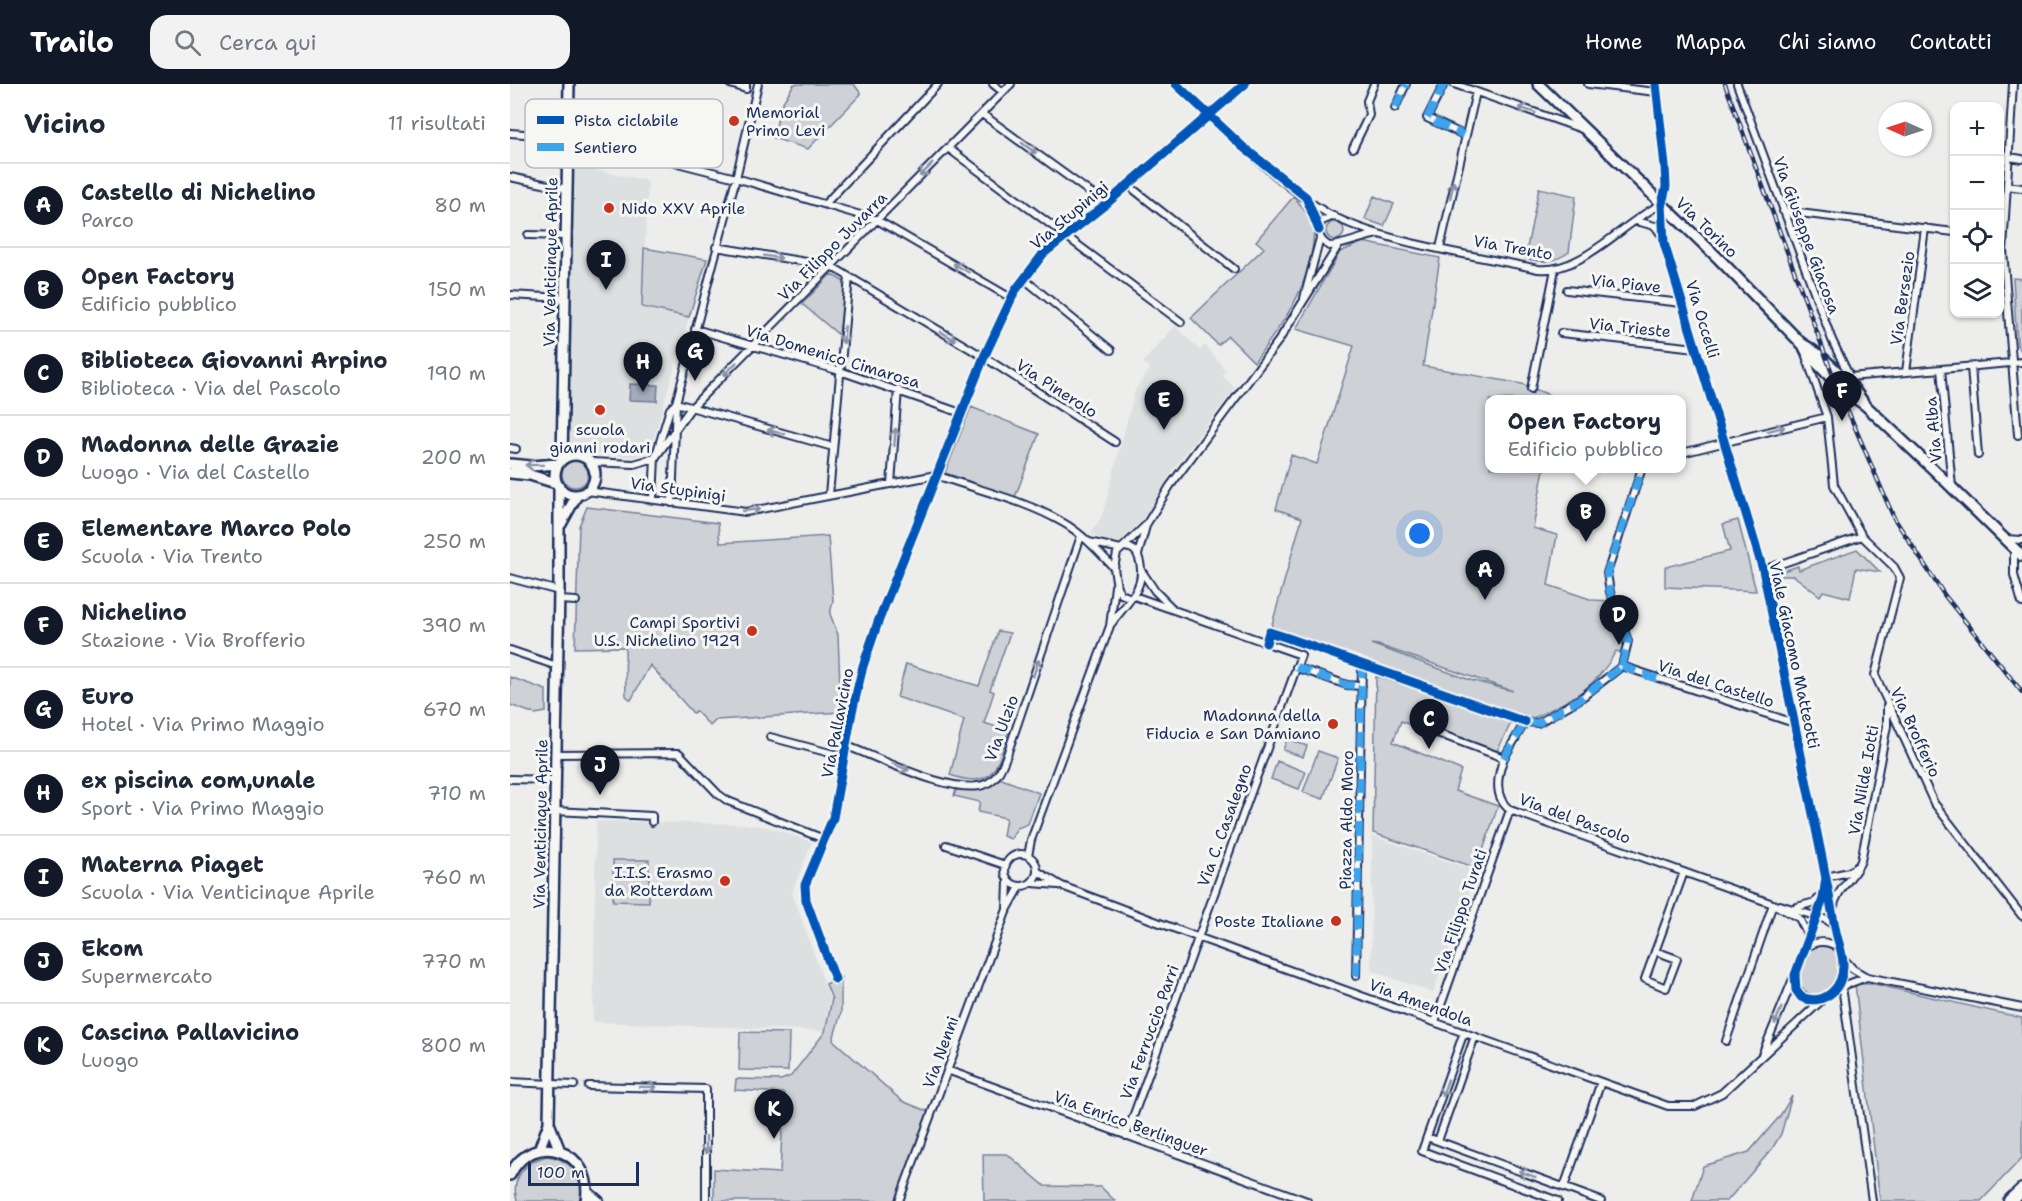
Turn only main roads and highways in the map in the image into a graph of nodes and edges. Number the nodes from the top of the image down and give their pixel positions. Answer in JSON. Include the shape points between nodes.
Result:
{"nodes":[{"id":1,"x":2022,"y":1190,"type":"edge"},
{"id":2,"x":2010,"y":1201,"type":"edge"}],
"edges":[{"from":1,"to":2,"type":"highway"}]}
